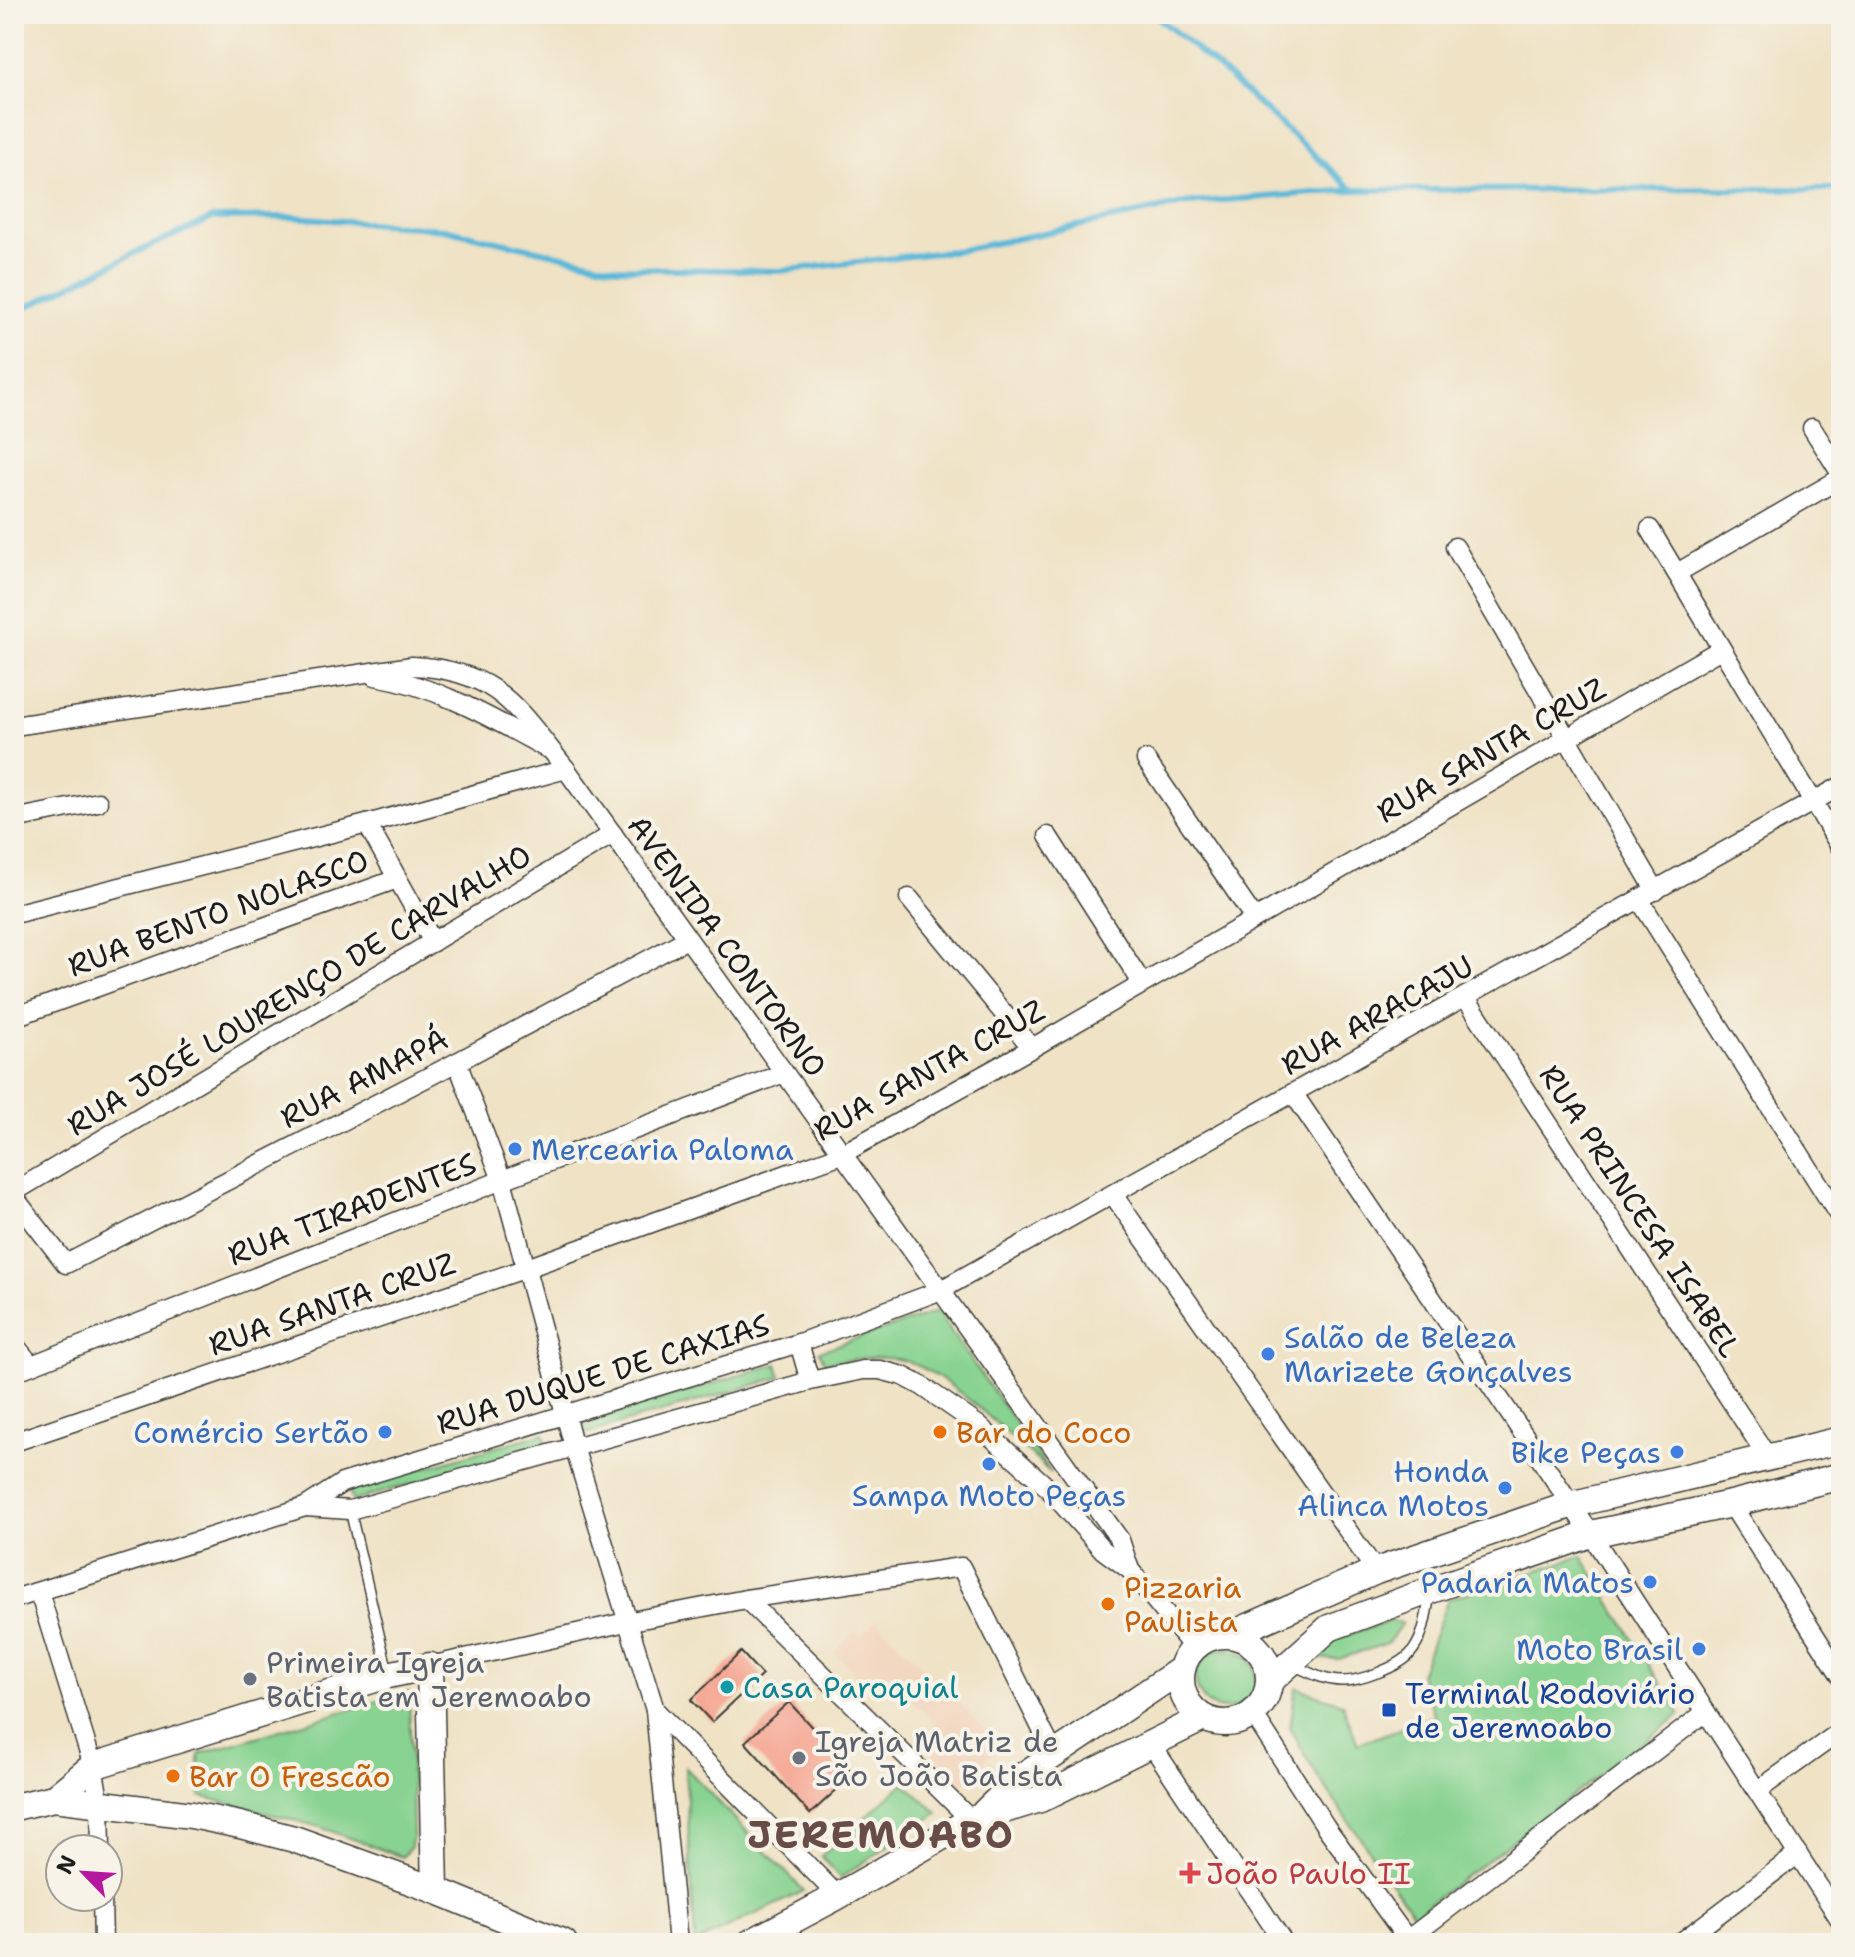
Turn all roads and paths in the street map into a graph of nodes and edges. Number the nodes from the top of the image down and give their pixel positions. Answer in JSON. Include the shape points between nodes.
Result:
{"nodes":[{"id":1,"x":1812,"y":428,"type":"dead end"},
{"id":2,"x":1841,"y":476,"type":"edge"},
{"id":3,"x":1650,"y":529,"type":"dead end"},
{"id":4,"x":1455,"y":547,"type":"dead end"},
{"id":5,"x":1677,"y":573,"type":"junction"},
{"id":6,"x":1721,"y":649,"type":"junction"},
{"id":7,"x":356,"y":673,"type":"junction"},
{"id":8,"x":14,"y":726,"type":"edge"},
{"id":9,"x":1566,"y":740,"type":"junction"},
{"id":10,"x":552,"y":751,"type":"junction"},
{"id":11,"x":1146,"y":760,"type":"dead end"},
{"id":12,"x":566,"y":769,"type":"junction"},
{"id":13,"x":1841,"y":786,"type":"edge"},
{"id":14,"x":98,"y":802,"type":"dead end"},
{"id":15,"x":1812,"y":802,"type":"junction"},
{"id":16,"x":14,"y":819,"type":"edge"},
{"id":17,"x":367,"y":824,"type":"junction"},
{"id":18,"x":613,"y":834,"type":"junction"},
{"id":19,"x":1048,"y":836,"type":"dead end"},
{"id":20,"x":1841,"y":848,"type":"edge"},
{"id":21,"x":397,"y":879,"type":"junction"},
{"id":22,"x":1656,"y":891,"type":"junction"},
{"id":23,"x":909,"y":898,"type":"dead end"},
{"id":24,"x":1639,"y":899,"type":"junction"},
{"id":25,"x":14,"y":914,"type":"edge"},
{"id":26,"x":1254,"y":918,"type":"junction"},
{"id":27,"x":687,"y":939,"type":"junction"},
{"id":28,"x":433,"y":942,"type":"junction"},
{"id":29,"x":1142,"y":983,"type":"junction"},
{"id":30,"x":1466,"y":998,"type":"junction"},
{"id":31,"x":14,"y":1017,"type":"edge"},
{"id":32,"x":1032,"y":1048,"type":"junction"},
{"id":33,"x":457,"y":1062,"type":"junction"},
{"id":34,"x":784,"y":1073,"type":"junction"},
{"id":35,"x":1293,"y":1093,"type":"junction"},
{"id":36,"x":842,"y":1154,"type":"junction"},
{"id":37,"x":502,"y":1180,"type":"junction"},
{"id":38,"x":14,"y":1195,"type":"edge"},
{"id":39,"x":1114,"y":1196,"type":"junction"},
{"id":40,"x":1841,"y":1219,"type":"edge"},
{"id":41,"x":527,"y":1268,"type":"junction"},
{"id":42,"x":939,"y":1291,"type":"junction"},
{"id":43,"x":799,"y":1343,"type":"junction"},
{"id":44,"x":14,"y":1344,"type":"edge"},
{"id":45,"x":22,"y":1369,"type":"edge"},
{"id":46,"x":810,"y":1381,"type":"junction"},
{"id":47,"x":565,"y":1414,"type":"junction"},
{"id":48,"x":1841,"y":1440,"type":"edge"},
{"id":49,"x":14,"y":1442,"type":"edge"},
{"id":50,"x":574,"y":1447,"type":"junction"},
{"id":51,"x":1767,"y":1456,"type":"junction"},
{"id":52,"x":1841,"y":1476,"type":"edge"},
{"id":53,"x":1731,"y":1504,"type":"junction"},
{"id":54,"x":1570,"y":1505,"type":"junction"},
{"id":55,"x":305,"y":1507,"type":"junction"},
{"id":56,"x":350,"y":1510,"type":"junction"},
{"id":57,"x":1591,"y":1534,"type":"junction"},
{"id":58,"x":1130,"y":1570,"type":"junction"},
{"id":59,"x":1376,"y":1571,"type":"junction"},
{"id":60,"x":1431,"y":1590,"type":"junction"},
{"id":61,"x":39,"y":1592,"type":"junction"},
{"id":62,"x":16,"y":1594,"type":"edge"},
{"id":63,"x":746,"y":1599,"type":"junction"},
{"id":64,"x":626,"y":1622,"type":"junction"},
{"id":65,"x":1230,"y":1635,"type":"junction"},
{"id":66,"x":1187,"y":1658,"type":"junction"},
{"id":67,"x":1290,"y":1664,"type":"junction"},
{"id":68,"x":430,"y":1666,"type":"junction"},
{"id":69,"x":388,"y":1675,"type":"junction"},
{"id":70,"x":1841,"y":1676,"type":"edge"},
{"id":71,"x":1269,"y":1682,"type":"junction"},
{"id":72,"x":655,"y":1710,"type":"junction"},
{"id":73,"x":1706,"y":1712,"type":"junction"},
{"id":74,"x":1253,"y":1714,"type":"junction"},
{"id":75,"x":1203,"y":1718,"type":"junction"},
{"id":76,"x":1841,"y":1731,"type":"edge"},
{"id":77,"x":1151,"y":1744,"type":"junction"},
{"id":78,"x":1054,"y":1754,"type":"junction"},
{"id":79,"x":93,"y":1766,"type":"junction"},
{"id":80,"x":1757,"y":1791,"type":"junction"},
{"id":81,"x":54,"y":1798,"type":"junction"},
{"id":82,"x":100,"y":1805,"type":"junction"},
{"id":83,"x":14,"y":1807,"type":"edge"},
{"id":84,"x":977,"y":1817,"type":"junction"},
{"id":85,"x":101,"y":1833,"type":"edge"},
{"id":86,"x":1798,"y":1854,"type":"junction"},
{"id":87,"x":435,"y":1890,"type":"junction"},
{"id":88,"x":838,"y":1896,"type":"junction"},
{"id":89,"x":102,"y":1913,"type":"edge"},
{"id":90,"x":1841,"y":1921,"type":"edge"},
{"id":91,"x":1408,"y":1941,"type":"edge"},
{"id":92,"x":103,"y":1943,"type":"edge"},
{"id":93,"x":564,"y":1943,"type":"edge"},
{"id":94,"x":678,"y":1943,"type":"edge"},
{"id":95,"x":750,"y":1943,"type":"edge"},
{"id":96,"x":1284,"y":1943,"type":"edge"},
{"id":97,"x":1680,"y":1943,"type":"edge"}],
"edges":[{"from":1,"to":2,"type":"street"},
{"from":2,"to":5,"type":"street"},
{"from":3,"to":5,"type":"street"},
{"from":4,"to":9,"type":"street"},
{"from":5,"to":6,"type":"street"},
{"from":6,"to":9,"type":"street","name":"RUA SANTA CRUZ"},
{"from":6,"to":15,"type":"street"},
{"from":7,"to":8,"type":"street","name":"AVENIDA CONTORNO"},
{"from":7,"to":10,"type":"street","name":"AVENIDA CONTORNO","via":[[407,681]]},
{"from":7,"to":10,"type":"street","name":"AVENIDA CONTORNO","via":[[412,666],[468,675],[526,716]]},
{"from":9,"to":22,"type":"street"},
{"from":9,"to":26,"type":"street","name":"RUA SANTA CRUZ"},
{"from":10,"to":12,"type":"street","name":"AVENIDA CONTORNO"},
{"from":11,"to":26,"type":"street"},
{"from":12,"to":17,"type":"street"},
{"from":12,"to":18,"type":"street","name":"AVENIDA CONTORNO"},
{"from":13,"to":15,"type":"street","name":"RUA ARACAJU"},
{"from":14,"to":16,"type":"street"},
{"from":15,"to":20,"type":"street"},
{"from":15,"to":22,"type":"street","name":"RUA ARACAJU"},
{"from":17,"to":21,"type":"street"},
{"from":17,"to":25,"type":"street"},
{"from":18,"to":27,"type":"street","name":"AVENIDA CONTORNO"},
{"from":18,"to":28,"type":"street","name":"RUA JOSÉ LOURENÇO DE CARVALHO"},
{"from":19,"to":29,"type":"street"},
{"from":21,"to":28,"type":"street"},
{"from":21,"to":31,"type":"street","name":"RUA BENTO NOLASCO"},
{"from":22,"to":24,"type":"street","name":"RUA ARACAJU"},
{"from":23,"to":32,"type":"street"},
{"from":24,"to":30,"type":"street","name":"RUA ARACAJU"},
{"from":24,"to":40,"type":"street"},
{"from":26,"to":29,"type":"street","name":"RUA SANTA CRUZ"},
{"from":27,"to":33,"type":"street","name":"RUA AMAPÁ"},
{"from":27,"to":34,"type":"street","name":"AVENIDA CONTORNO"},
{"from":28,"to":38,"type":"street","name":"RUA JOSÉ LOURENÇO DE CARVALHO"},
{"from":29,"to":32,"type":"street","name":"RUA SANTA CRUZ"},
{"from":30,"to":35,"type":"street","name":"RUA ARACAJU"},
{"from":30,"to":51,"type":"street","name":"RUA PRINCESA ISABEL"},
{"from":32,"to":36,"type":"street","name":"RUA SANTA CRUZ"},
{"from":33,"to":37,"type":"street"},
{"from":33,"to":38,"type":"street","name":"RUA AMAPÁ","via":[[66,1264]]},
{"from":34,"to":36,"type":"street","name":"AVENIDA CONTORNO"},
{"from":34,"to":37,"type":"street","name":"RUA TIRADENTES"},
{"from":35,"to":39,"type":"street","name":"RUA ARACAJU"},
{"from":35,"to":54,"type":"street"},
{"from":36,"to":41,"type":"street","name":"RUA SANTA CRUZ"},
{"from":36,"to":42,"type":"street","name":"AVENIDA CONTORNO"},
{"from":37,"to":41,"type":"street"},
{"from":37,"to":45,"type":"street","name":"RUA TIRADENTES"},
{"from":39,"to":42,"type":"street","name":"RUA ARACAJU"},
{"from":39,"to":59,"type":"street"},
{"from":41,"to":47,"type":"street"},
{"from":41,"to":49,"type":"street","name":"RUA SANTA CRUZ"},
{"from":42,"to":43,"type":"street","name":"RUA ARACAJU"},
{"from":42,"to":58,"type":"street","name":"AVENIDA CONTORNO","via":[[1120,1540]]},
{"from":43,"to":46,"type":"street","name":"RUA DUQUE DE CAXIAS"},
{"from":43,"to":47,"type":"street","name":"RUA DUQUE DE CAXIAS"},
{"from":44,"to":45,"type":"street"},
{"from":46,"to":50,"type":"street","name":"RUA DUQUE DE CAXIAS"},
{"from":46,"to":58,"type":"street","via":[[880,1370],[922,1386],[1012,1454],[1103,1550]]},
{"from":47,"to":50,"type":"street"},
{"from":47,"to":55,"type":"street","name":"RUA DUQUE DE CAXIAS","via":[[342,1483]]},
{"from":48,"to":51,"type":"street"},
{"from":50,"to":56,"type":"street","name":"RUA DUQUE DE CAXIAS"},
{"from":50,"to":64,"type":"street"},
{"from":51,"to":54,"type":"street"},
{"from":52,"to":53,"type":"street"},
{"from":53,"to":57,"type":"street"},
{"from":53,"to":70,"type":"street"},
{"from":54,"to":57,"type":"street"},
{"from":54,"to":59,"type":"street"},
{"from":55,"to":56,"type":"street","name":"RUA DUQUE DE CAXIAS"},
{"from":55,"to":61,"type":"street","name":"RUA DUQUE DE CAXIAS"},
{"from":56,"to":69,"type":"lane"},
{"from":57,"to":60,"type":"street"},
{"from":57,"to":73,"type":"street"},
{"from":58,"to":66,"type":"street"},
{"from":59,"to":65,"type":"street"},
{"from":60,"to":67,"type":"street","via":[[1329,1628]]},
{"from":60,"to":67,"type":"lane","via":[[1422,1633],[1410,1655],[1391,1668],[1342,1682]]},
{"from":61,"to":62,"type":"street","name":"RUA DUQUE DE CAXIAS"},
{"from":61,"to":79,"type":"street"},
{"from":63,"to":64,"type":"street"},
{"from":63,"to":78,"type":"street","via":[[961,1567]]},
{"from":63,"to":84,"type":"street"},
{"from":64,"to":68,"type":"street"},
{"from":64,"to":72,"type":"street"},
{"from":65,"to":66,"type":"street","via":[[1214,1636]]},
{"from":65,"to":71,"type":"street","via":[[1245,1639],[1263,1655]]},
{"from":66,"to":75,"type":"street","via":[[1181,1684],[1185,1699]]},
{"from":66,"to":78,"type":"street"},
{"from":67,"to":71,"type":"street"},
{"from":68,"to":69,"type":"street"},
{"from":68,"to":87,"type":"street"},
{"from":69,"to":79,"type":"street"},
{"from":71,"to":74,"type":"street"},
{"from":72,"to":88,"type":"street"},
{"from":72,"to":94,"type":"street"},
{"from":73,"to":80,"type":"street"},
{"from":73,"to":91,"type":"street"},
{"from":74,"to":75,"type":"street","via":[[1233,1723]]},
{"from":74,"to":91,"type":"street"},
{"from":75,"to":77,"type":"street"},
{"from":76,"to":80,"type":"street"},
{"from":77,"to":84,"type":"street","via":[[1040,1799]]},
{"from":77,"to":96,"type":"street"},
{"from":78,"to":84,"type":"street"},
{"from":79,"to":81,"type":"street"},
{"from":79,"to":82,"type":"street"},
{"from":80,"to":86,"type":"street"},
{"from":81,"to":82,"type":"street"},
{"from":81,"to":83,"type":"street"},
{"from":82,"to":85,"type":"street"},
{"from":82,"to":87,"type":"street","via":[[240,1825]]},
{"from":84,"to":88,"type":"street"},
{"from":86,"to":90,"type":"street"},
{"from":86,"to":97,"type":"street"},
{"from":87,"to":93,"type":"street"},
{"from":88,"to":95,"type":"street"},
{"from":89,"to":92,"type":"street"}]}
